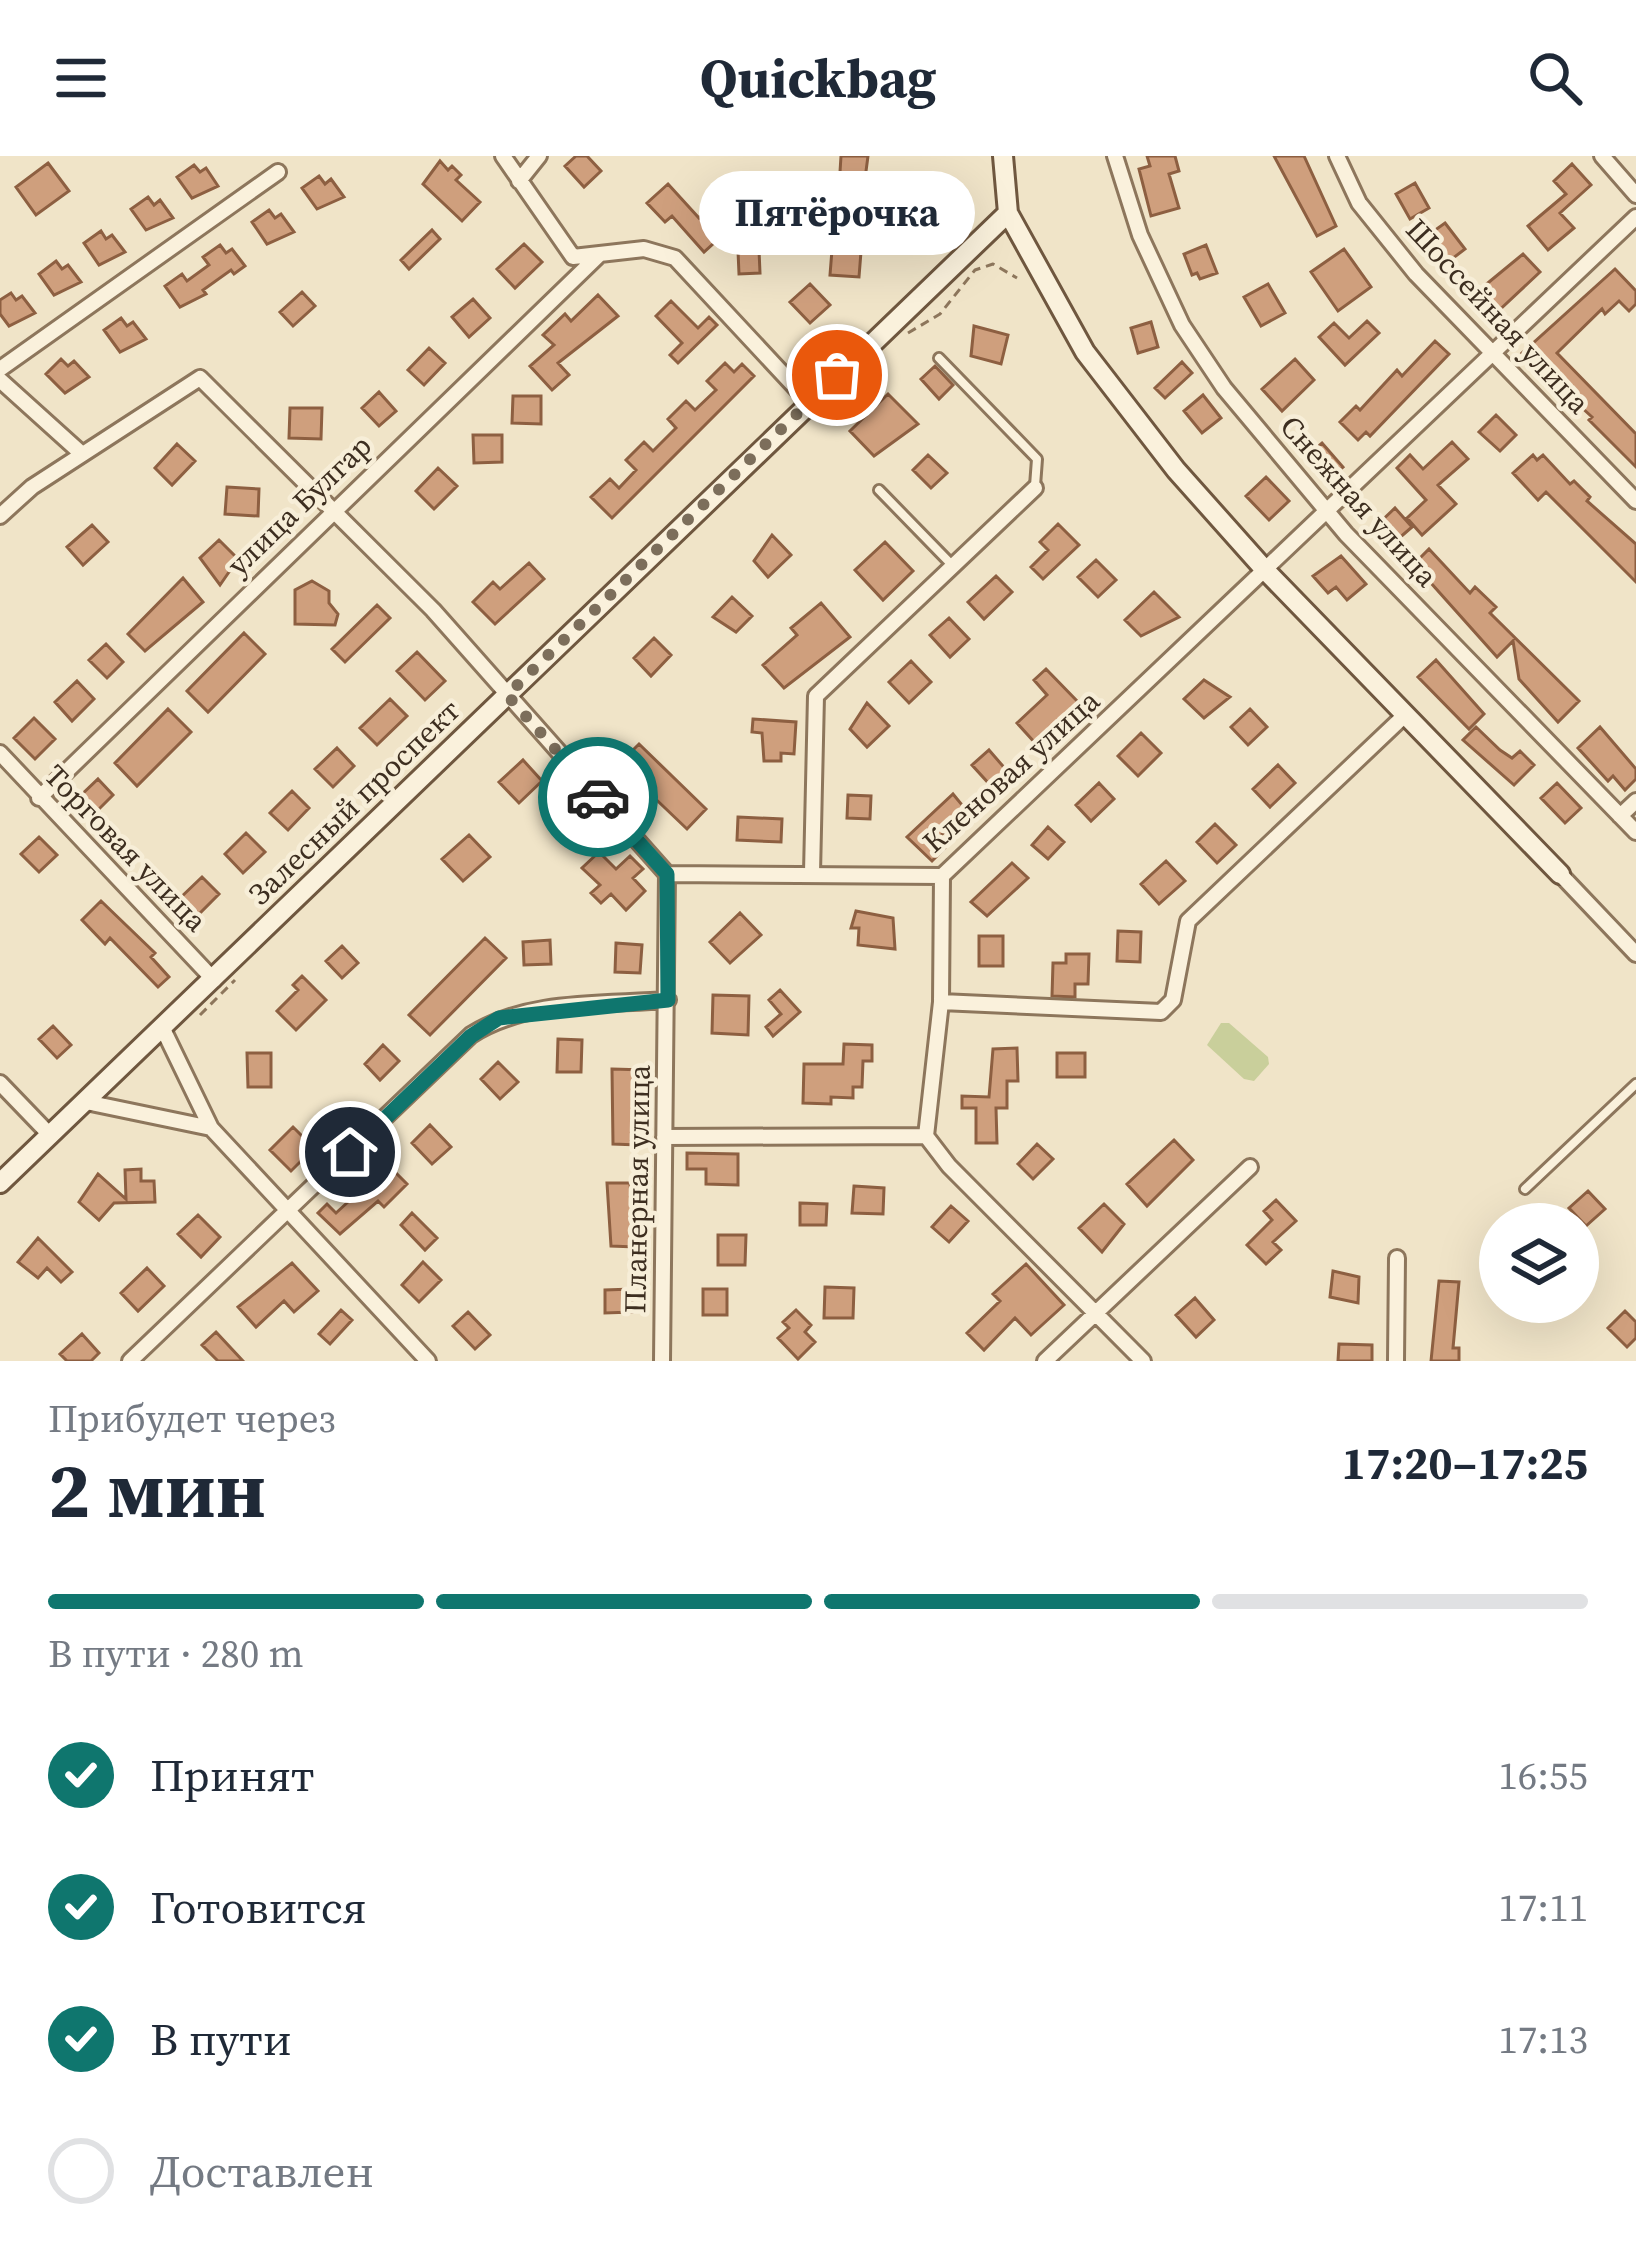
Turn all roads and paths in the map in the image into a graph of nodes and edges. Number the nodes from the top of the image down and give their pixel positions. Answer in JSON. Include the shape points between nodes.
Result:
{"nodes":[{"id":1,"x":503,"y":156,"type":"edge"},
{"id":2,"x":539,"y":156,"type":"edge"},
{"id":3,"x":1003,"y":156,"type":"edge"},
{"id":4,"x":1115,"y":156,"type":"edge"},
{"id":5,"x":1336,"y":156,"type":"edge"},
{"id":6,"x":1602,"y":156,"type":"edge"},
{"id":7,"x":278,"y":172,"type":"dead end"},
{"id":8,"x":519,"y":181,"type":"junction"},
{"id":9,"x":1636,"y":195,"type":"edge"},
{"id":10,"x":1008,"y":213,"type":"junction"},
{"id":11,"x":1636,"y":217,"type":"edge"},
{"id":12,"x":600,"y":254,"type":"junction"},
{"id":13,"x":1494,"y":353,"type":"junction"},
{"id":14,"x":939,"y":358,"type":"dead end"},
{"id":15,"x":0,"y":369,"type":"edge"},
{"id":16,"x":0,"y":380,"type":"edge"},
{"id":17,"x":809,"y":402,"type":"junction"},
{"id":18,"x":82,"y":454,"type":"junction"},
{"id":19,"x":1035,"y":488,"type":"joint"},
{"id":20,"x":879,"y":490,"type":"dead end"},
{"id":21,"x":1636,"y":501,"type":"edge"},
{"id":22,"x":330,"y":512,"type":"junction"},
{"id":23,"x":1328,"y":512,"type":"junction"},
{"id":24,"x":0,"y":516,"type":"edge"},
{"id":25,"x":953,"y":566,"type":"junction"},
{"id":26,"x":1266,"y":571,"type":"junction"},
{"id":27,"x":507,"y":695,"type":"junction"},
{"id":28,"x":1405,"y":715,"type":"junction"},
{"id":29,"x":0,"y":753,"type":"edge"},
{"id":30,"x":39,"y":798,"type":"junction"},
{"id":31,"x":1636,"y":801,"type":"edge"},
{"id":32,"x":1620,"y":816,"type":"junction"},
{"id":33,"x":1636,"y":832,"type":"edge"},
{"id":34,"x":812,"y":873,"type":"junction"},
{"id":35,"x":667,"y":874,"type":"junction"},
{"id":36,"x":1560,"y":874,"type":"joint"},
{"id":37,"x":942,"y":876,"type":"junction"},
{"id":38,"x":1636,"y":954,"type":"edge"},
{"id":39,"x":214,"y":980,"type":"junction"},
{"id":40,"x":668,"y":1000,"type":"junction"},
{"id":41,"x":941,"y":1002,"type":"junction"},
{"id":42,"x":164,"y":1029,"type":"junction"},
{"id":43,"x":0,"y":1083,"type":"edge"},
{"id":44,"x":1636,"y":1084,"type":"edge"},
{"id":45,"x":86,"y":1102,"type":"junction"},
{"id":46,"x":211,"y":1128,"type":"junction"},
{"id":47,"x":51,"y":1136,"type":"junction"},
{"id":48,"x":926,"y":1136,"type":"junction"},
{"id":49,"x":664,"y":1137,"type":"junction"},
{"id":50,"x":1250,"y":1167,"type":"dead end"},
{"id":51,"x":0,"y":1183,"type":"edge"},
{"id":52,"x":1525,"y":1189,"type":"dead end"},
{"id":53,"x":289,"y":1210,"type":"junction"},
{"id":54,"x":1397,"y":1258,"type":"dead end"},
{"id":55,"x":1095,"y":1311,"type":"junction"},
{"id":56,"x":130,"y":1361,"type":"edge"},
{"id":57,"x":428,"y":1361,"type":"edge"},
{"id":58,"x":662,"y":1361,"type":"edge"},
{"id":59,"x":1045,"y":1361,"type":"edge"},
{"id":60,"x":1143,"y":1361,"type":"edge"},
{"id":61,"x":1396,"y":1361,"type":"edge"}],
"edges":[{"from":1,"to":8,"type":"street"},
{"from":2,"to":8,"type":"street"},
{"from":3,"to":10,"type":"main road"},
{"from":4,"to":23,"type":"street","name":"Снежная улица","via":[[1140,235],[1203,359]]},
{"from":5,"to":13,"type":"street","name":"Шоссейная улица","via":[[1359,203]]},
{"from":6,"to":9,"type":"street"},
{"from":7,"to":15,"type":"street"},
{"from":8,"to":12,"type":"street","via":[[573,257]]},
{"from":10,"to":17,"type":"main road","name":"Залесный проспект"},
{"from":10,"to":26,"type":"main road","via":[[1085,352]]},
{"from":11,"to":13,"type":"street","name":"Кленовая улица"},
{"from":12,"to":17,"type":"street","via":[[644,249],[674,258]]},
{"from":12,"to":22,"type":"street","name":"улица Булгар"},
{"from":13,"to":21,"type":"street","name":"Шоссейная улица"},
{"from":13,"to":23,"type":"street","name":"Кленовая улица"},
{"from":14,"to":19,"type":"lane","via":[[1036,459]]},
{"from":16,"to":18,"type":"street"},
{"from":17,"to":27,"type":"main road","name":"Залесный проспект"},
{"from":18,"to":22,"type":"street","via":[[200,377]]},
{"from":18,"to":24,"type":"street"},
{"from":19,"to":25,"type":"street"},
{"from":20,"to":25,"type":"lane"},
{"from":22,"to":27,"type":"street"},
{"from":22,"to":30,"type":"street","name":"улица Булгар"},
{"from":23,"to":26,"type":"street","name":"Кленовая улица"},
{"from":23,"to":32,"type":"street","name":"Снежная улица"},
{"from":25,"to":34,"type":"street","via":[[816,696]]},
{"from":26,"to":28,"type":"main road"},
{"from":26,"to":37,"type":"street","name":"Кленовая улица"},
{"from":27,"to":35,"type":"street"},
{"from":27,"to":39,"type":"main road","name":"Залесный проспект"},
{"from":28,"to":36,"type":"main road"},
{"from":28,"to":41,"type":"street","via":[[1188,921],[1173,1000],[1161,1012]]},
{"from":29,"to":30,"type":"street","name":"Торговая улица"},
{"from":30,"to":39,"type":"street","name":"Торговая улица"},
{"from":31,"to":32,"type":"street"},
{"from":32,"to":33,"type":"street","name":"Снежная улица"},
{"from":34,"to":35,"type":"street","name":"Кленовая улица"},
{"from":34,"to":37,"type":"street","name":"Кленовая улица"},
{"from":35,"to":40,"type":"street","name":"Планерная улица"},
{"from":36,"to":38,"type":"street"},
{"from":37,"to":41,"type":"street"},
{"from":39,"to":42,"type":"main road","name":"Залесный проспект"},
{"from":40,"to":49,"type":"street","name":"Планерная улица"},
{"from":40,"to":53,"type":"street","via":[[499,1018]]},
{"from":41,"to":48,"type":"street"},
{"from":42,"to":45,"type":"main road","name":"Залесный проспект"},
{"from":42,"to":46,"type":"street"},
{"from":43,"to":47,"type":"street"},
{"from":44,"to":52,"type":"lane"},
{"from":45,"to":46,"type":"street"},
{"from":45,"to":47,"type":"main road","name":"Залесный проспект"},
{"from":46,"to":53,"type":"street"},
{"from":47,"to":51,"type":"main road","name":"Залесный проспект"},
{"from":48,"to":49,"type":"street"},
{"from":48,"to":55,"type":"street"},
{"from":49,"to":58,"type":"street","name":"Планерная улица"},
{"from":50,"to":55,"type":"street"},
{"from":53,"to":56,"type":"street"},
{"from":53,"to":57,"type":"street"},
{"from":54,"to":61,"type":"street"},
{"from":55,"to":59,"type":"street"},
{"from":55,"to":60,"type":"street"}]}
